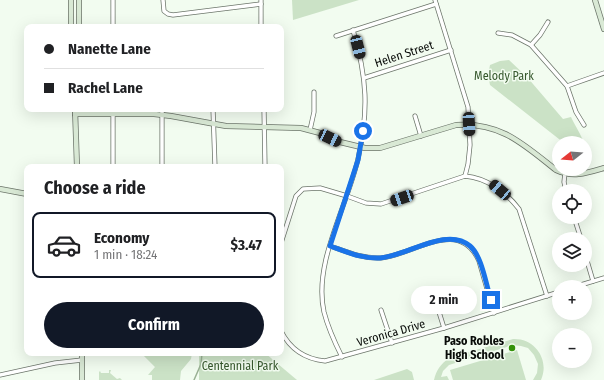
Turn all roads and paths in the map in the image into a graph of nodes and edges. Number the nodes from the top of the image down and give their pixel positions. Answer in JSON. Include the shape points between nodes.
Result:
{"nodes":[{"id":1,"x":71,"y":0,"type":"edge"},
{"id":2,"x":80,"y":0,"type":"edge"},
{"id":3,"x":113,"y":0,"type":"edge"},
{"id":4,"x":163,"y":0,"type":"edge"},
{"id":5,"x":595,"y":0,"type":"edge"},
{"id":6,"x":261,"y":2,"type":"edge"},
{"id":7,"x":436,"y":2,"type":"edge"},
{"id":8,"x":548,"y":22,"type":"dead end"},
{"id":9,"x":71,"y":24,"type":"edge"},
{"id":10,"x":79,"y":24,"type":"edge"},
{"id":11,"x":113,"y":24,"type":"edge"},
{"id":12,"x":261,"y":24,"type":"edge"},
{"id":13,"x":604,"y":29,"type":"edge"},
{"id":14,"x":353,"y":30,"type":"junction"},
{"id":15,"x":498,"y":33,"type":"dead end"},
{"id":16,"x":336,"y":36,"type":"dead end"},
{"id":17,"x":531,"y":45,"type":"junction"},
{"id":18,"x":450,"y":50,"type":"junction"},
{"id":19,"x":604,"y":73,"type":"edge"},
{"id":20,"x":364,"y":78,"type":"junction"},
{"id":21,"x":567,"y":86,"type":"junction"},
{"id":22,"x":314,"y":92,"type":"dead end"},
{"id":23,"x":75,"y":112,"type":"edge"},
{"id":24,"x":113,"y":112,"type":"edge"},
{"id":25,"x":214,"y":112,"type":"edge"},
{"id":26,"x":264,"y":112,"type":"edge"},
{"id":27,"x":162,"y":115,"type":"junction"},
{"id":28,"x":415,"y":116,"type":"dead end"},
{"id":29,"x":469,"y":124,"type":"junction"},
{"id":30,"x":214,"y":125,"type":"junction"},
{"id":31,"x":584,"y":125,"type":"dead end"},
{"id":32,"x":264,"y":127,"type":"junction"},
{"id":33,"x":310,"y":130,"type":"junction"},
{"id":34,"x":421,"y":136,"type":"junction"},
{"id":35,"x":360,"y":147,"type":"junction"},
{"id":36,"x":77,"y":164,"type":"edge"},
{"id":37,"x":113,"y":164,"type":"edge"},
{"id":38,"x":162,"y":164,"type":"edge"},
{"id":39,"x":215,"y":164,"type":"edge"},
{"id":40,"x":265,"y":164,"type":"edge"},
{"id":41,"x":552,"y":167,"type":"edge"},
{"id":42,"x":604,"y":168,"type":"edge"},
{"id":43,"x":592,"y":171,"type":"edge"},
{"id":44,"x":465,"y":176,"type":"junction"},
{"id":45,"x":0,"y":189,"type":"edge"},
{"id":46,"x":24,"y":193,"type":"edge"},
{"id":47,"x":346,"y":196,"type":"junction"},
{"id":48,"x":284,"y":234,"type":"edge"},
{"id":49,"x":330,"y":246,"type":"junction"},
{"id":50,"x":590,"y":272,"type":"edge"},
{"id":51,"x":604,"y":278,"type":"edge"},
{"id":52,"x":593,"y":281,"type":"joint"},
{"id":53,"x":552,"y":294,"type":"edge"},
{"id":54,"x":434,"y":296,"type":"dead end"},
{"id":55,"x":547,"y":296,"type":"junction"},
{"id":56,"x":381,"y":310,"type":"dead end"},
{"id":57,"x":494,"y":313,"type":"junction"},
{"id":58,"x":444,"y":328,"type":"junction"},
{"id":59,"x":284,"y":336,"type":"edge"},
{"id":60,"x":392,"y":343,"type":"junction"},
{"id":61,"x":82,"y":356,"type":"edge"},
{"id":62,"x":342,"y":357,"type":"junction"},
{"id":63,"x":82,"y":360,"type":"junction"},
{"id":64,"x":0,"y":375,"type":"edge"},
{"id":65,"x":82,"y":380,"type":"edge"}],
"edges":[{"from":1,"to":9,"type":"street"},
{"from":2,"to":10,"type":"street"},
{"from":3,"to":11,"type":"street"},
{"from":4,"to":6,"type":"street","via":[[164,11],[173,15]]},
{"from":5,"to":13,"type":"street"},
{"from":6,"to":12,"type":"street"},
{"from":7,"to":14,"type":"street"},
{"from":7,"to":18,"type":"street"},
{"from":8,"to":17,"type":"street"},
{"from":14,"to":16,"type":"street"},
{"from":14,"to":20,"type":"street"},
{"from":15,"to":17,"type":"street","via":[[512,35]]},
{"from":17,"to":21,"type":"street"},
{"from":18,"to":20,"type":"street","name":"Helen Street"},
{"from":18,"to":29,"type":"street","via":[[468,107]]},
{"from":19,"to":21,"type":"street"},
{"from":20,"to":35,"type":"street","via":[[365,111]]},
{"from":21,"to":31,"type":"street","via":[[576,112]]},
{"from":22,"to":33,"type":"street","via":[[314,112]]},
{"from":23,"to":36,"type":"street"},
{"from":24,"to":27,"type":"street"},
{"from":24,"to":37,"type":"street"},
{"from":25,"to":30,"type":"street"},
{"from":26,"to":32,"type":"street"},
{"from":27,"to":30,"type":"street"},
{"from":27,"to":38,"type":"street"},
{"from":28,"to":34,"type":"street"},
{"from":29,"to":34,"type":"street","via":[[456,125]]},
{"from":29,"to":41,"type":"street","via":[[495,129],[509,135]]},
{"from":29,"to":44,"type":"street","via":[[468,164]]},
{"from":30,"to":32,"type":"street"},
{"from":30,"to":39,"type":"street"},
{"from":32,"to":33,"type":"street","via":[[296,127]]},
{"from":32,"to":40,"type":"street"},
{"from":33,"to":35,"type":"street"},
{"from":34,"to":35,"type":"street","via":[[380,148]]},
{"from":35,"to":47,"type":"street"},
{"from":42,"to":43,"type":"street"},
{"from":44,"to":47,"type":"street","via":[[381,204],[370,204]]},
{"from":44,"to":55,"type":"street","via":[[477,177],[493,184],[519,209]]},
{"from":45,"to":46,"type":"street"},
{"from":47,"to":48,"type":"street","via":[[320,188],[308,188],[299,192]]},
{"from":47,"to":49,"type":"street"},
{"from":49,"to":57,"type":"street","via":[[360,256],[382,258],[441,240],[456,239],[470,246],[476,253]]},
{"from":49,"to":62,"type":"street","via":[[322,278],[323,303],[327,322]]},
{"from":50,"to":52,"type":"street"},
{"from":51,"to":52,"type":"street"},
{"from":53,"to":55,"type":"street","name":"Veronica Drive"},
{"from":54,"to":58,"type":"street"},
{"from":55,"to":57,"type":"street","name":"Veronica Drive"},
{"from":56,"to":60,"type":"street"},
{"from":57,"to":58,"type":"street","name":"Veronica Drive"},
{"from":58,"to":60,"type":"street","name":"Veronica Drive"},
{"from":59,"to":62,"type":"street","name":"Veronica Drive","via":[[289,344],[305,356],[325,361]]},
{"from":60,"to":62,"type":"street","name":"Veronica Drive"},
{"from":61,"to":63,"type":"street"},
{"from":63,"to":64,"type":"street"},
{"from":63,"to":65,"type":"street"}]}
